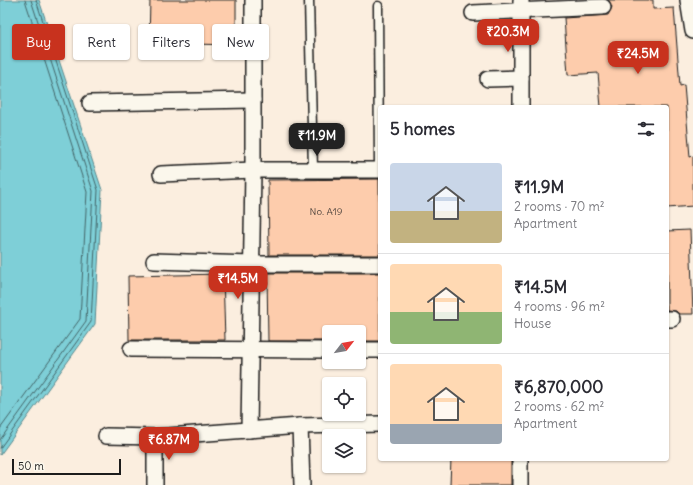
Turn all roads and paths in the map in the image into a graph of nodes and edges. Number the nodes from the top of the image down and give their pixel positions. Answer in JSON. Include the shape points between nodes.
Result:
{"nodes":[{"id":1,"x":253,"y":0,"type":"edge"},
{"id":2,"x":309,"y":0,"type":"edge"},
{"id":3,"x":688,"y":0,"type":"edge"},
{"id":4,"x":378,"y":6,"type":"dead end"},
{"id":5,"x":521,"y":6,"type":"edge"},
{"id":6,"x":603,"y":7,"type":"dead end"},
{"id":7,"x":472,"y":13,"type":"dead end"},
{"id":8,"x":693,"y":31,"type":"edge"},
{"id":9,"x":521,"y":78,"type":"junction"},
{"id":10,"x":488,"y":79,"type":"dead end"},
{"id":11,"x":254,"y":100,"type":"junction"},
{"id":12,"x":90,"y":104,"type":"dead end"},
{"id":13,"x":379,"y":105,"type":"edge"},
{"id":14,"x":521,"y":105,"type":"edge"},
{"id":15,"x":253,"y":170,"type":"junction"},
{"id":16,"x":313,"y":170,"type":"junction"},
{"id":17,"x":378,"y":170,"type":"edge"},
{"id":18,"x":161,"y":174,"type":"dead end"},
{"id":19,"x":154,"y":261,"type":"dead end"},
{"id":20,"x":252,"y":264,"type":"junction"},
{"id":21,"x":378,"y":264,"type":"edge"},
{"id":22,"x":131,"y":349,"type":"dead end"},
{"id":23,"x":322,"y":350,"type":"edge"},
{"id":24,"x":366,"y":350,"type":"edge"},
{"id":25,"x":378,"y":350,"type":"edge"},
{"id":26,"x":250,"y":351,"type":"junction"},
{"id":27,"x":378,"y":424,"type":"edge"},
{"id":28,"x":300,"y":426,"type":"junction"},
{"id":29,"x":249,"y":430,"type":"junction"},
{"id":30,"x":106,"y":436,"type":"dead end"},
{"id":31,"x":156,"y":437,"type":"junction"},
{"id":32,"x":520,"y":461,"type":"edge"},
{"id":33,"x":155,"y":485,"type":"edge"},
{"id":34,"x":302,"y":485,"type":"edge"},
{"id":35,"x":520,"y":485,"type":"edge"}],
"edges":[{"from":1,"to":11,"type":"street"},
{"from":2,"to":16,"type":"lane"},
{"from":3,"to":8,"type":"street"},
{"from":4,"to":13,"type":"lane"},
{"from":5,"to":6,"type":"street"},
{"from":5,"to":7,"type":"street"},
{"from":5,"to":9,"type":"street"},
{"from":9,"to":10,"type":"street"},
{"from":9,"to":14,"type":"street"},
{"from":11,"to":12,"type":"street"},
{"from":11,"to":15,"type":"street"},
{"from":15,"to":16,"type":"street"},
{"from":15,"to":18,"type":"street"},
{"from":15,"to":20,"type":"street"},
{"from":16,"to":17,"type":"street"},
{"from":19,"to":20,"type":"street"},
{"from":20,"to":21,"type":"street"},
{"from":20,"to":26,"type":"street"},
{"from":22,"to":26,"type":"street"},
{"from":23,"to":26,"type":"street"},
{"from":24,"to":25,"type":"street"},
{"from":26,"to":29,"type":"street"},
{"from":27,"to":28,"type":"street"},
{"from":28,"to":29,"type":"street"},
{"from":28,"to":34,"type":"street"},
{"from":29,"to":31,"type":"street"},
{"from":30,"to":31,"type":"street"},
{"from":31,"to":33,"type":"street"},
{"from":32,"to":35,"type":"street"}]}
